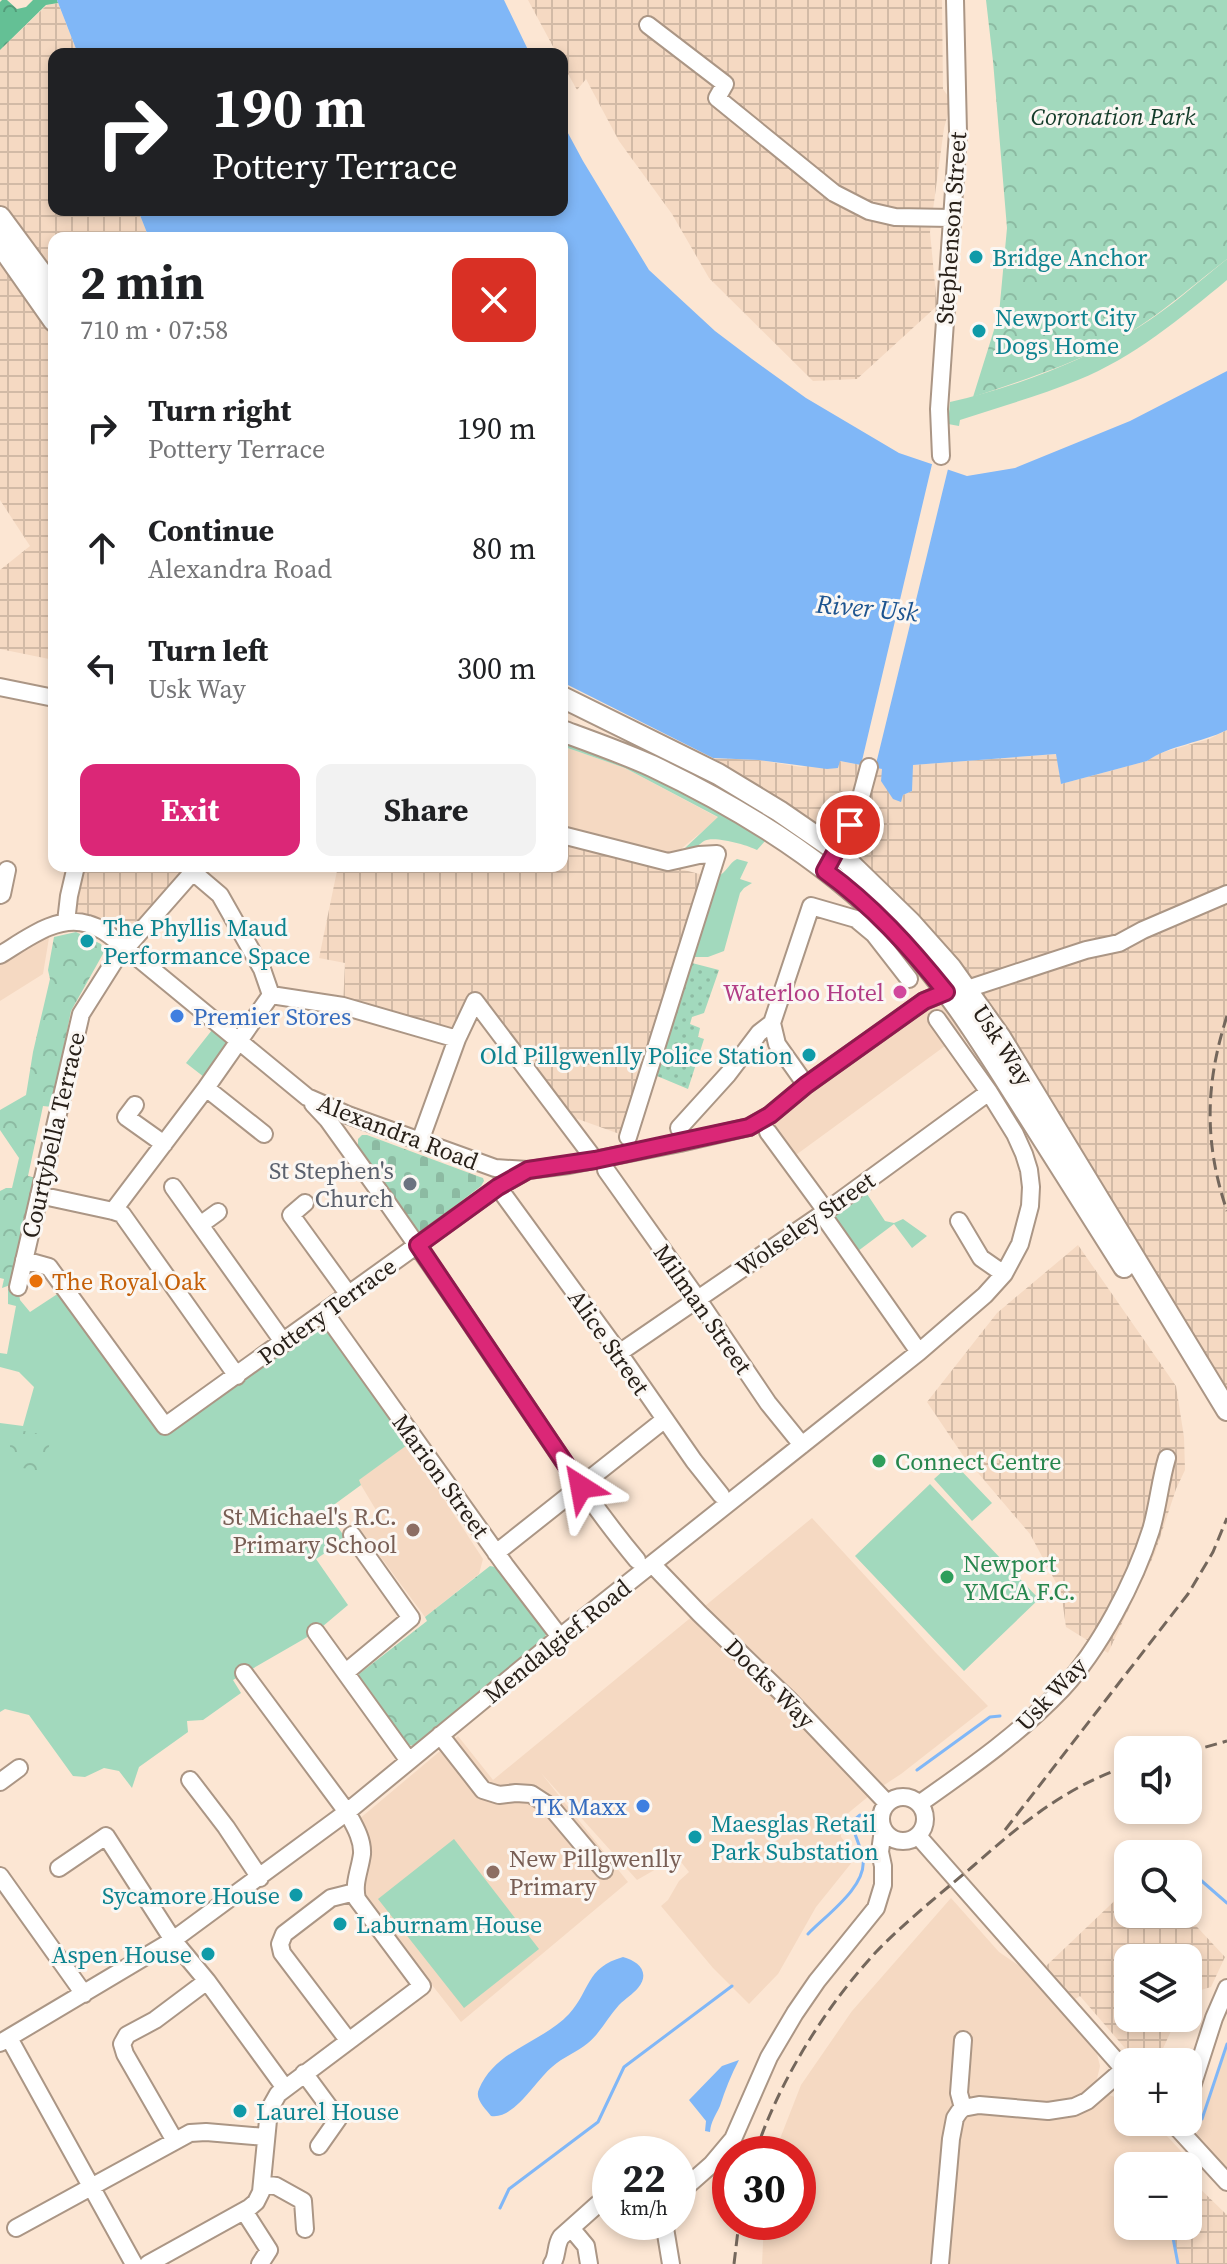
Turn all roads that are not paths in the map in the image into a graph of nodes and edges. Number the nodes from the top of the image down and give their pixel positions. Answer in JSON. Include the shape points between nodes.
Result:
{"nodes":[{"id":1,"x":955,"y":0,"type":"edge"},
{"id":2,"x":648,"y":25,"type":"dead end"},
{"id":3,"x":0,"y":217,"type":"edge"},
{"id":4,"x":951,"y":218,"type":"junction"},
{"id":5,"x":0,"y":244,"type":"edge"},
{"id":6,"x":48,"y":282,"type":"edge"},
{"id":7,"x":48,"y":312,"type":"edge"},
{"id":8,"x":941,"y":456,"type":"dead end"},
{"id":9,"x":0,"y":687,"type":"edge"},
{"id":10,"x":48,"y":697,"type":"edge"},
{"id":11,"x":568,"y":700,"type":"edge"},
{"id":12,"x":568,"y":733,"type":"edge"},
{"id":13,"x":869,"y":767,"type":"dead end"},
{"id":14,"x":568,"y":837,"type":"edge"},
{"id":15,"x":837,"y":851,"type":"junction"},
{"id":16,"x":10,"y":870,"type":"edge"},
{"id":17,"x":825,"y":871,"type":"junction"},
{"id":18,"x":75,"y":872,"type":"edge"},
{"id":19,"x":193,"y":872,"type":"edge"},
{"id":20,"x":199,"y":872,"type":"edge"},
{"id":21,"x":1227,"y":894,"type":"edge"},
{"id":22,"x":0,"y":895,"type":"edge"},
{"id":23,"x":66,"y":922,"type":"junction"},
{"id":24,"x":125,"y":947,"type":"junction"},
{"id":25,"x":0,"y":955,"type":"edge"},
{"id":26,"x":909,"y":979,"type":"dead end"},
{"id":27,"x":967,"y":989,"type":"junction"},
{"id":28,"x":946,"y":992,"type":"junction"},
{"id":29,"x":271,"y":995,"type":"junction"},
{"id":30,"x":937,"y":1019,"type":"dead end"},
{"id":31,"x":772,"y":1023,"type":"junction"},
{"id":32,"x":457,"y":1039,"type":"junction"},
{"id":33,"x":239,"y":1040,"type":"junction"},
{"id":34,"x":806,"y":1085,"type":"junction"},
{"id":35,"x":206,"y":1088,"type":"junction"},
{"id":36,"x":989,"y":1092,"type":"junction"},
{"id":37,"x":307,"y":1097,"type":"junction"},
{"id":38,"x":135,"y":1105,"type":"dead end"},
{"id":39,"x":679,"y":1128,"type":"dead end"},
{"id":40,"x":768,"y":1132,"type":"dead end"},
{"id":41,"x":264,"y":1134,"type":"dead end"},
{"id":42,"x":628,"y":1137,"type":"dead end"},
{"id":43,"x":420,"y":1141,"type":"junction"},
{"id":44,"x":164,"y":1144,"type":"junction"},
{"id":45,"x":600,"y":1165,"type":"junction"},
{"id":46,"x":528,"y":1170,"type":"junction"},
{"id":47,"x":173,"y":1187,"type":"dead end"},
{"id":48,"x":498,"y":1187,"type":"junction"},
{"id":49,"x":39,"y":1195,"type":"junction"},
{"id":50,"x":305,"y":1203,"type":"dead end"},
{"id":51,"x":113,"y":1211,"type":"junction"},
{"id":52,"x":218,"y":1212,"type":"dead end"},
{"id":53,"x":824,"y":1212,"type":"junction"},
{"id":54,"x":959,"y":1221,"type":"dead end"},
{"id":55,"x":200,"y":1225,"type":"junction"},
{"id":56,"x":418,"y":1245,"type":"junction"},
{"id":57,"x":24,"y":1260,"type":"junction"},
{"id":58,"x":1004,"y":1274,"type":"junction"},
{"id":59,"x":18,"y":1287,"type":"dead end"},
{"id":60,"x":349,"y":1295,"type":"junction"},
{"id":61,"x":697,"y":1298,"type":"junction"},
{"id":62,"x":325,"y":1313,"type":"junction"},
{"id":63,"x":284,"y":1343,"type":"junction"},
{"id":64,"x":919,"y":1352,"type":"junction"},
{"id":65,"x":619,"y":1353,"type":"junction"},
{"id":66,"x":237,"y":1376,"type":"junction"},
{"id":67,"x":1227,"y":1410,"type":"edge"},
{"id":68,"x":664,"y":1420,"type":"junction"},
{"id":69,"x":1227,"y":1429,"type":"edge"},
{"id":70,"x":802,"y":1445,"type":"junction"},
{"id":71,"x":1167,"y":1458,"type":"dead end"},
{"id":72,"x":581,"y":1487,"type":"junction"},
{"id":73,"x":721,"y":1495,"type":"dead end"},
{"id":74,"x":352,"y":1535,"type":"dead end"},
{"id":75,"x":496,"y":1553,"type":"junction"},
{"id":76,"x":644,"y":1562,"type":"junction"},
{"id":77,"x":316,"y":1632,"type":"dead end"},
{"id":78,"x":560,"y":1637,"type":"junction"},
{"id":79,"x":346,"y":1672,"type":"junction"},
{"id":80,"x":244,"y":1673,"type":"dead end"},
{"id":81,"x":440,"y":1735,"type":"junction"},
{"id":82,"x":409,"y":1761,"type":"junction"},
{"id":83,"x":19,"y":1768,"type":"dead end"},
{"id":84,"x":190,"y":1780,"type":"dead end"},
{"id":85,"x":0,"y":1782,"type":"edge"},
{"id":86,"x":887,"y":1803,"type":"junction"},
{"id":87,"x":919,"y":1804,"type":"junction"},
{"id":88,"x":347,"y":1812,"type":"junction"},
{"id":89,"x":883,"y":1829,"type":"junction"},
{"id":90,"x":910,"y":1839,"type":"junction"},
{"id":91,"x":883,"y":1866,"type":"junction"},
{"id":92,"x":59,"y":1868,"type":"dead end"},
{"id":93,"x":604,"y":1870,"type":"dead end"},
{"id":94,"x":0,"y":1876,"type":"edge"},
{"id":95,"x":260,"y":1878,"type":"junction"},
{"id":96,"x":355,"y":1892,"type":"junction"},
{"id":97,"x":173,"y":1940,"type":"junction"},
{"id":98,"x":207,"y":1981,"type":"junction"},
{"id":99,"x":1227,"y":1988,"type":"edge"},
{"id":100,"x":84,"y":1994,"type":"junction"},
{"id":101,"x":348,"y":2040,"type":"junction"},
{"id":102,"x":963,"y":2040,"type":"dead end"},
{"id":103,"x":5,"y":2041,"type":"edge"},
{"id":104,"x":1202,"y":2055,"type":"edge"},
{"id":105,"x":1114,"y":2058,"type":"edge"},
{"id":106,"x":304,"y":2073,"type":"junction"},
{"id":107,"x":1114,"y":2080,"type":"edge"},
{"id":108,"x":285,"y":2088,"type":"junction"},
{"id":109,"x":963,"y":2108,"type":"junction"},
{"id":110,"x":1185,"y":2136,"type":"edge"},
{"id":111,"x":266,"y":2137,"type":"junction"},
{"id":112,"x":175,"y":2141,"type":"junction"},
{"id":113,"x":319,"y":2146,"type":"dead end"},
{"id":114,"x":696,"y":2178,"type":"edge"},
{"id":115,"x":1227,"y":2182,"type":"edge"},
{"id":116,"x":262,"y":2184,"type":"junction"},
{"id":117,"x":91,"y":2187,"type":"junction"},
{"id":118,"x":592,"y":2209,"type":"edge"},
{"id":119,"x":244,"y":2211,"type":"junction"},
{"id":120,"x":16,"y":2228,"type":"dead end"},
{"id":121,"x":571,"y":2228,"type":"junction"},
{"id":122,"x":305,"y":2229,"type":"dead end"},
{"id":123,"x":667,"y":2240,"type":"edge"},
{"id":124,"x":179,"y":2248,"type":"junction"},
{"id":125,"x":134,"y":2264,"type":"edge"},
{"id":126,"x":148,"y":2264,"type":"edge"},
{"id":127,"x":187,"y":2264,"type":"edge"},
{"id":128,"x":260,"y":2264,"type":"edge"},
{"id":129,"x":552,"y":2264,"type":"edge"},
{"id":130,"x":589,"y":2264,"type":"edge"},
{"id":131,"x":671,"y":2264,"type":"edge"},
{"id":132,"x":940,"y":2264,"type":"edge"}],
"edges":[{"from":1,"to":4,"type":"street","name":"Stephenson Street","via":[[958,132]]},
{"from":2,"to":4,"type":"street","via":[[725,84],[717,98],[834,193],[895,217]]},
{"from":3,"to":6,"type":"main road"},
{"from":4,"to":8,"type":"street","name":"Stephenson Street"},
{"from":5,"to":7,"type":"main road"},
{"from":9,"to":10,"type":"street"},
{"from":11,"to":15,"type":"main road","name":"Usk Way","via":[[718,774]]},
{"from":12,"to":17,"type":"main road","name":"Usk Way","via":[[707,793]]},
{"from":13,"to":15,"type":"street","via":[[858,808]]},
{"from":14,"to":42,"type":"street","via":[[668,862],[717,854]]},
{"from":15,"to":17,"type":"street"},
{"from":15,"to":27,"type":"main road","name":"Usk Way","via":[[910,922]]},
{"from":16,"to":22,"type":"street"},
{"from":17,"to":28,"type":"main road","name":"Usk Way","via":[[897,933]]},
{"from":18,"to":23,"type":"street"},
{"from":19,"to":24,"type":"street","name":"Courtybella Terrace"},
{"from":20,"to":29,"type":"street","via":[[220,895]]},
{"from":21,"to":27,"type":"street","name":"Alexandra Road","via":[[1119,943]]},
{"from":23,"to":24,"type":"street","name":"Alexandra Road","via":[[87,923]]},
{"from":23,"to":25,"type":"street"},
{"from":24,"to":33,"type":"street","name":"Alexandra Road"},
{"from":24,"to":49,"type":"street","name":"Courtybella Terrace","via":[[81,1014]]},
{"from":26,"to":31,"type":"street","via":[[856,919],[811,906]]},
{"from":27,"to":28,"type":"street","name":"Alexandra Road"},
{"from":27,"to":67,"type":"main road","name":"Usk Way"},
{"from":28,"to":34,"type":"street","name":"Alexandra Road","via":[[924,1001]]},
{"from":28,"to":69,"type":"main road","name":"Usk Way"},
{"from":29,"to":32,"type":"street","via":[[343,1006]]},
{"from":29,"to":33,"type":"street"},
{"from":30,"to":36,"type":"street"},
{"from":31,"to":34,"type":"street","via":[[777,1044]]},
{"from":31,"to":39,"type":"street"},
{"from":32,"to":43,"type":"street"},
{"from":32,"to":45,"type":"street","name":"Milman Street","via":[[475,1001]]},
{"from":33,"to":35,"type":"street"},
{"from":33,"to":37,"type":"street","name":"Alexandra Road"},
{"from":34,"to":45,"type":"street","name":"Alexandra Road","via":[[749,1127]]},
{"from":35,"to":41,"type":"street"},
{"from":35,"to":44,"type":"street"},
{"from":36,"to":53,"type":"street","name":"Wolseley Street"},
{"from":36,"to":58,"type":"street","name":"Mendalgief Road","via":[[1024,1154],[1031,1187],[1020,1244]]},
{"from":37,"to":43,"type":"street","name":"Alexandra Road"},
{"from":37,"to":56,"type":"street","name":"Docks Way"},
{"from":38,"to":44,"type":"street","via":[[126,1117]]},
{"from":40,"to":53,"type":"street"},
{"from":43,"to":46,"type":"street","name":"Alexandra Road","via":[[495,1168]]},
{"from":44,"to":51,"type":"street"},
{"from":45,"to":46,"type":"street","name":"Alexandra Road"},
{"from":45,"to":61,"type":"street","name":"Milman Street"},
{"from":46,"to":48,"type":"street","name":"Pottery Terrace"},
{"from":47,"to":55,"type":"street"},
{"from":48,"to":56,"type":"street","name":"Pottery Terrace"},
{"from":48,"to":65,"type":"street","name":"Alice Street"},
{"from":49,"to":51,"type":"street"},
{"from":49,"to":57,"type":"street","name":"Courtybella Terrace"},
{"from":50,"to":60,"type":"street","via":[[291,1215]]},
{"from":51,"to":66,"type":"street","via":[[122,1214]]},
{"from":52,"to":55,"type":"street"},
{"from":53,"to":61,"type":"street","name":"Wolseley Street"},
{"from":53,"to":64,"type":"street"},
{"from":54,"to":58,"type":"street","via":[[981,1258]]},
{"from":55,"to":63,"type":"street"},
{"from":56,"to":60,"type":"street","name":"Pottery Terrace"},
{"from":56,"to":72,"type":"street","name":"Docks Way"},
{"from":57,"to":59,"type":"street","name":"Courtybella Terrace"},
{"from":57,"to":66,"type":"street","name":"Pottery Terrace","via":[[49,1267],[165,1426]]},
{"from":58,"to":64,"type":"street","name":"Mendalgief Road"},
{"from":60,"to":62,"type":"street","name":"Pottery Terrace"},
{"from":61,"to":65,"type":"street","name":"Wolseley Street"},
{"from":61,"to":70,"type":"street","name":"Milman Street"},
{"from":62,"to":63,"type":"street","name":"Pottery Terrace"},
{"from":62,"to":75,"type":"street","name":"Marion Street"},
{"from":63,"to":66,"type":"street","name":"Pottery Terrace"},
{"from":64,"to":70,"type":"street","name":"Mendalgief Road"},
{"from":65,"to":68,"type":"street","name":"Alice Street"},
{"from":68,"to":72,"type":"street"},
{"from":68,"to":73,"type":"street","name":"Alice Street"},
{"from":70,"to":76,"type":"street","name":"Mendalgief Road"},
{"from":71,"to":87,"type":"street","name":"Usk Way","via":[[1152,1529],[1114,1616],[1090,1653],[1029,1721]]},
{"from":72,"to":75,"type":"street"},
{"from":72,"to":76,"type":"street","name":"Docks Way","via":[[611,1530]]},
{"from":74,"to":79,"type":"street","via":[[411,1618]]},
{"from":75,"to":78,"type":"street","name":"Marion Street"},
{"from":76,"to":78,"type":"street","name":"Mendalgief Road"},
{"from":76,"to":86,"type":"street","name":"Docks Way","via":[[757,1667]]},
{"from":77,"to":79,"type":"street"},
{"from":78,"to":81,"type":"street","name":"Mendalgief Road"},
{"from":79,"to":82,"type":"street"},
{"from":80,"to":88,"type":"street"},
{"from":81,"to":82,"type":"street","name":"Mendalgief Road"},
{"from":81,"to":93,"type":"street","via":[[483,1790],[531,1794],[551,1807]]},
{"from":82,"to":88,"type":"street","name":"Mendalgief Road"},
{"from":83,"to":85,"type":"street"},
{"from":84,"to":95,"type":"street"},
{"from":86,"to":87,"type":"street","via":[[905,1797]]},
{"from":86,"to":89,"type":"street","via":[[881,1814]]},
{"from":87,"to":90,"type":"street","via":[[925,1821]]},
{"from":88,"to":95,"type":"street","name":"Mendalgief Road"},
{"from":88,"to":96,"type":"street","via":[[362,1848]]},
{"from":89,"to":90,"type":"street","via":[[891,1838]]},
{"from":89,"to":91,"type":"street"},
{"from":90,"to":91,"type":"street","via":[[892,1851]]},
{"from":90,"to":105,"type":"street"},
{"from":91,"to":114,"type":"street","via":[[876,1908],[795,2013],[733,2139]]},
{"from":92,"to":97,"type":"street","via":[[106,1836]]},
{"from":94,"to":100,"type":"street"},
{"from":95,"to":97,"type":"street","name":"Mendalgief Road"},
{"from":96,"to":101,"type":"street","via":[[422,1986]]},
{"from":96,"to":101,"type":"street","via":[[331,1898],[284,1934],[280,1944]]},
{"from":97,"to":98,"type":"street"},
{"from":97,"to":100,"type":"street","name":"Mendalgief Road"},
{"from":98,"to":108,"type":"street"},
{"from":98,"to":112,"type":"street","via":[[127,2035],[122,2044]]},
{"from":99,"to":104,"type":"street"},
{"from":100,"to":103,"type":"street","name":"Mendalgief Road"},
{"from":101,"to":106,"type":"street"},
{"from":102,"to":109,"type":"street"},
{"from":103,"to":117,"type":"street"},
{"from":106,"to":108,"type":"street"},
{"from":106,"to":113,"type":"street","via":[[338,2119]]},
{"from":107,"to":109,"type":"street","via":[[1074,2107]]},
{"from":108,"to":111,"type":"street","via":[[269,2110]]},
{"from":109,"to":132,"type":"street","via":[[951,2139]]},
{"from":110,"to":115,"type":"street"},
{"from":111,"to":112,"type":"street","via":[[198,2132]]},
{"from":111,"to":116,"type":"street"},
{"from":112,"to":117,"type":"street"},
{"from":116,"to":119,"type":"street","via":[[256,2202]]},
{"from":116,"to":122,"type":"street","via":[[303,2201]]},
{"from":117,"to":120,"type":"street"},
{"from":117,"to":125,"type":"street"},
{"from":118,"to":121,"type":"street"},
{"from":119,"to":124,"type":"street"},
{"from":119,"to":128,"type":"street","via":[[269,2250]]},
{"from":121,"to":129,"type":"street","via":[[557,2244]]},
{"from":121,"to":130,"type":"street","via":[[586,2246]]},
{"from":123,"to":131,"type":"street"},
{"from":124,"to":126,"type":"street"},
{"from":124,"to":127,"type":"street"}]}
